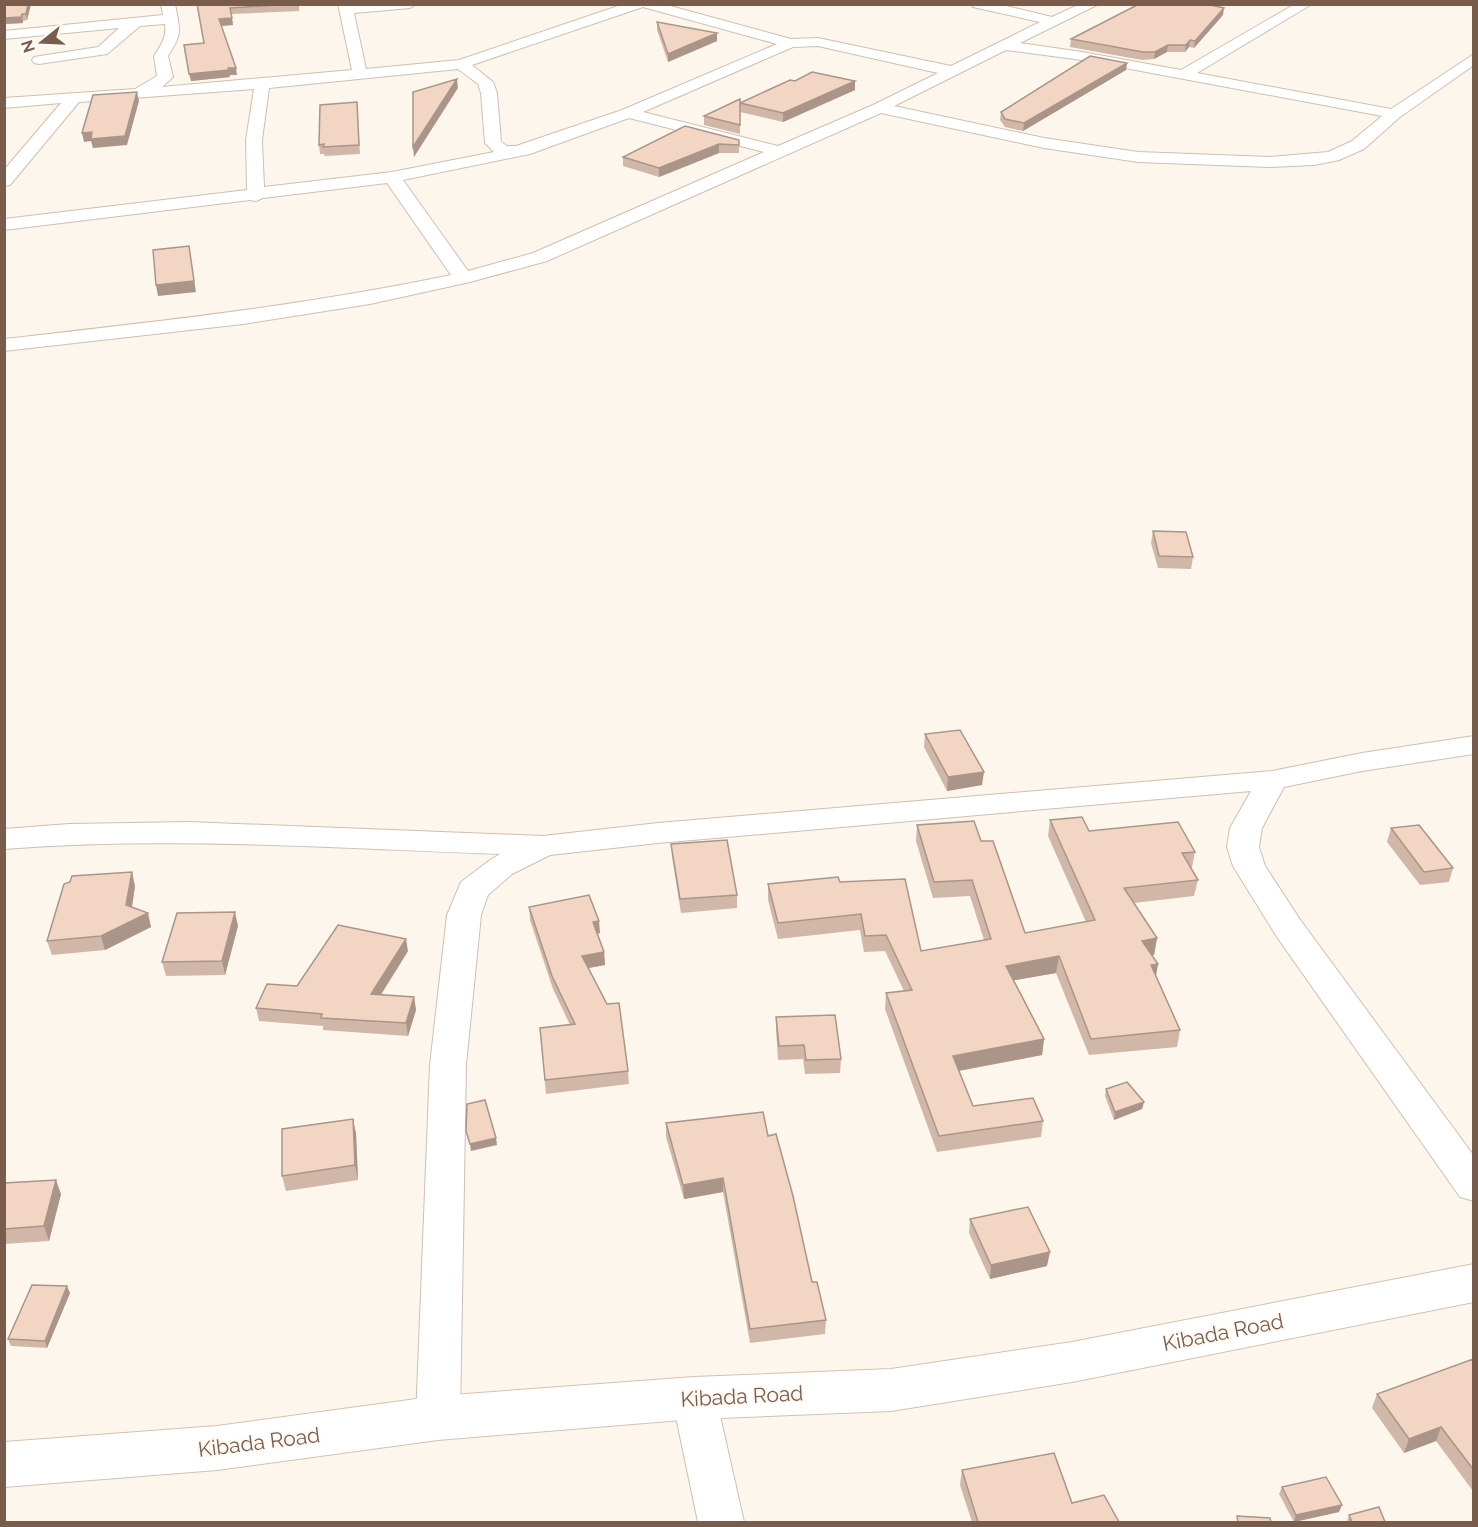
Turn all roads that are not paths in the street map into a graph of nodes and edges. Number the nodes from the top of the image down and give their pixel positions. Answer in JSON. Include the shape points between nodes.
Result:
{"nodes":[{"id":1,"x":410,"y":4,"type":"edge"},
{"id":2,"x":639,"y":4,"type":"edge"},
{"id":3,"x":646,"y":4,"type":"edge"},
{"id":4,"x":978,"y":4,"type":"edge"},
{"id":5,"x":1093,"y":4,"type":"edge"},
{"id":6,"x":1306,"y":4,"type":"edge"},
{"id":7,"x":346,"y":7,"type":"edge"},
{"id":8,"x":169,"y":12,"type":"edge"},
{"id":9,"x":1053,"y":21,"type":"junction"},
{"id":10,"x":134,"y":25,"type":"junction"},
{"id":11,"x":46,"y":32,"type":"junction"},
{"id":12,"x":4,"y":35,"type":"edge"},
{"id":13,"x":791,"y":43,"type":"junction"},
{"id":14,"x":1008,"y":46,"type":"junction"},
{"id":15,"x":1473,"y":58,"type":"edge"},
{"id":16,"x":39,"y":60,"type":"junction"},
{"id":17,"x":461,"y":64,"type":"junction"},
{"id":18,"x":951,"y":71,"type":"junction"},
{"id":19,"x":360,"y":75,"type":"junction"},
{"id":20,"x":1181,"y":76,"type":"junction"},
{"id":21,"x":262,"y":84,"type":"junction"},
{"id":22,"x":140,"y":92,"type":"junction"},
{"id":23,"x":75,"y":97,"type":"junction"},
{"id":24,"x":10,"y":102,"type":"edge"},
{"id":25,"x":879,"y":108,"type":"junction"},
{"id":26,"x":628,"y":113,"type":"junction"},
{"id":27,"x":1394,"y":114,"type":"junction"},
{"id":28,"x":524,"y":150,"type":"junction"},
{"id":29,"x":782,"y":152,"type":"junction"},
{"id":30,"x":392,"y":177,"type":"junction"},
{"id":31,"x":4,"y":181,"type":"edge"},
{"id":32,"x":256,"y":196,"type":"junction"},
{"id":33,"x":4,"y":225,"type":"edge"},
{"id":34,"x":463,"y":278,"type":"junction"},
{"id":35,"x":4,"y":345,"type":"edge"},
{"id":36,"x":1473,"y":745,"type":"edge"},
{"id":37,"x":1272,"y":780,"type":"junction"},
{"id":38,"x":4,"y":839,"type":"edge"},
{"id":39,"x":543,"y":846,"type":"junction"},
{"id":40,"x":1473,"y":1186,"type":"edge"},
{"id":41,"x":1473,"y":1283,"type":"edge"},
{"id":42,"x":694,"y":1398,"type":"junction"},
{"id":43,"x":438,"y":1419,"type":"junction"},
{"id":44,"x":4,"y":1465,"type":"edge"},
{"id":45,"x":721,"y":1522,"type":"edge"}],
"edges":[{"from":1,"to":7,"type":"street"},
{"from":2,"to":17,"type":"street"},
{"from":3,"to":13,"type":"street"},
{"from":4,"to":9,"type":"street"},
{"from":5,"to":9,"type":"street"},
{"from":6,"to":20,"type":"street"},
{"from":7,"to":19,"type":"street"},
{"from":8,"to":10,"type":"street"},
{"from":8,"to":22,"type":"street","via":[[172,39],[161,56],[165,77]]},
{"from":9,"to":14,"type":"street"},
{"from":10,"to":11,"type":"street"},
{"from":10,"to":16,"type":"street","via":[[102,51]]},
{"from":11,"to":12,"type":"street"},
{"from":11,"to":16,"type":"street"},
{"from":13,"to":18,"type":"street","via":[[818,42]]},
{"from":13,"to":26,"type":"street"},
{"from":14,"to":18,"type":"street"},
{"from":14,"to":20,"type":"street"},
{"from":15,"to":27,"type":"street"},
{"from":16,"to":24,"type":"street"},
{"from":17,"to":19,"type":"street"},
{"from":17,"to":28,"type":"street","via":[[485,82],[496,147]]},
{"from":18,"to":25,"type":"street"},
{"from":19,"to":21,"type":"street"},
{"from":20,"to":27,"type":"street"},
{"from":21,"to":22,"type":"street"},
{"from":21,"to":32,"type":"street","via":[[254,140]]},
{"from":22,"to":23,"type":"street"},
{"from":23,"to":24,"type":"street"},
{"from":23,"to":31,"type":"street"},
{"from":25,"to":27,"type":"street","via":[[1044,143],[1127,155],[1270,162],[1314,160],[1346,152]]},
{"from":25,"to":29,"type":"street"},
{"from":26,"to":28,"type":"street"},
{"from":26,"to":29,"type":"street"},
{"from":28,"to":30,"type":"street"},
{"from":29,"to":34,"type":"street","via":[[540,257]]},
{"from":30,"to":32,"type":"street"},
{"from":30,"to":34,"type":"street"},
{"from":32,"to":33,"type":"street"},
{"from":34,"to":35,"type":"street","via":[[370,298],[243,318]]},
{"from":36,"to":37,"type":"street"},
{"from":37,"to":39,"type":"street"},
{"from":37,"to":40,"type":"street","via":[[1246,828],[1243,847],[1249,866],[1289,929]]},
{"from":38,"to":39,"type":"street","via":[[189,831]]},
{"from":39,"to":43,"type":"street","via":[[501,867],[473,891],[464,915],[448,1065]]},
{"from":41,"to":42,"type":"main road","name":"Kibada Road","via":[[1072,1362],[902,1388]]},
{"from":42,"to":43,"type":"main road","name":"Kibada Road"},
{"from":42,"to":45,"type":"street"},
{"from":43,"to":44,"type":"main road","name":"Kibada Road","via":[[217,1448]]}]}
